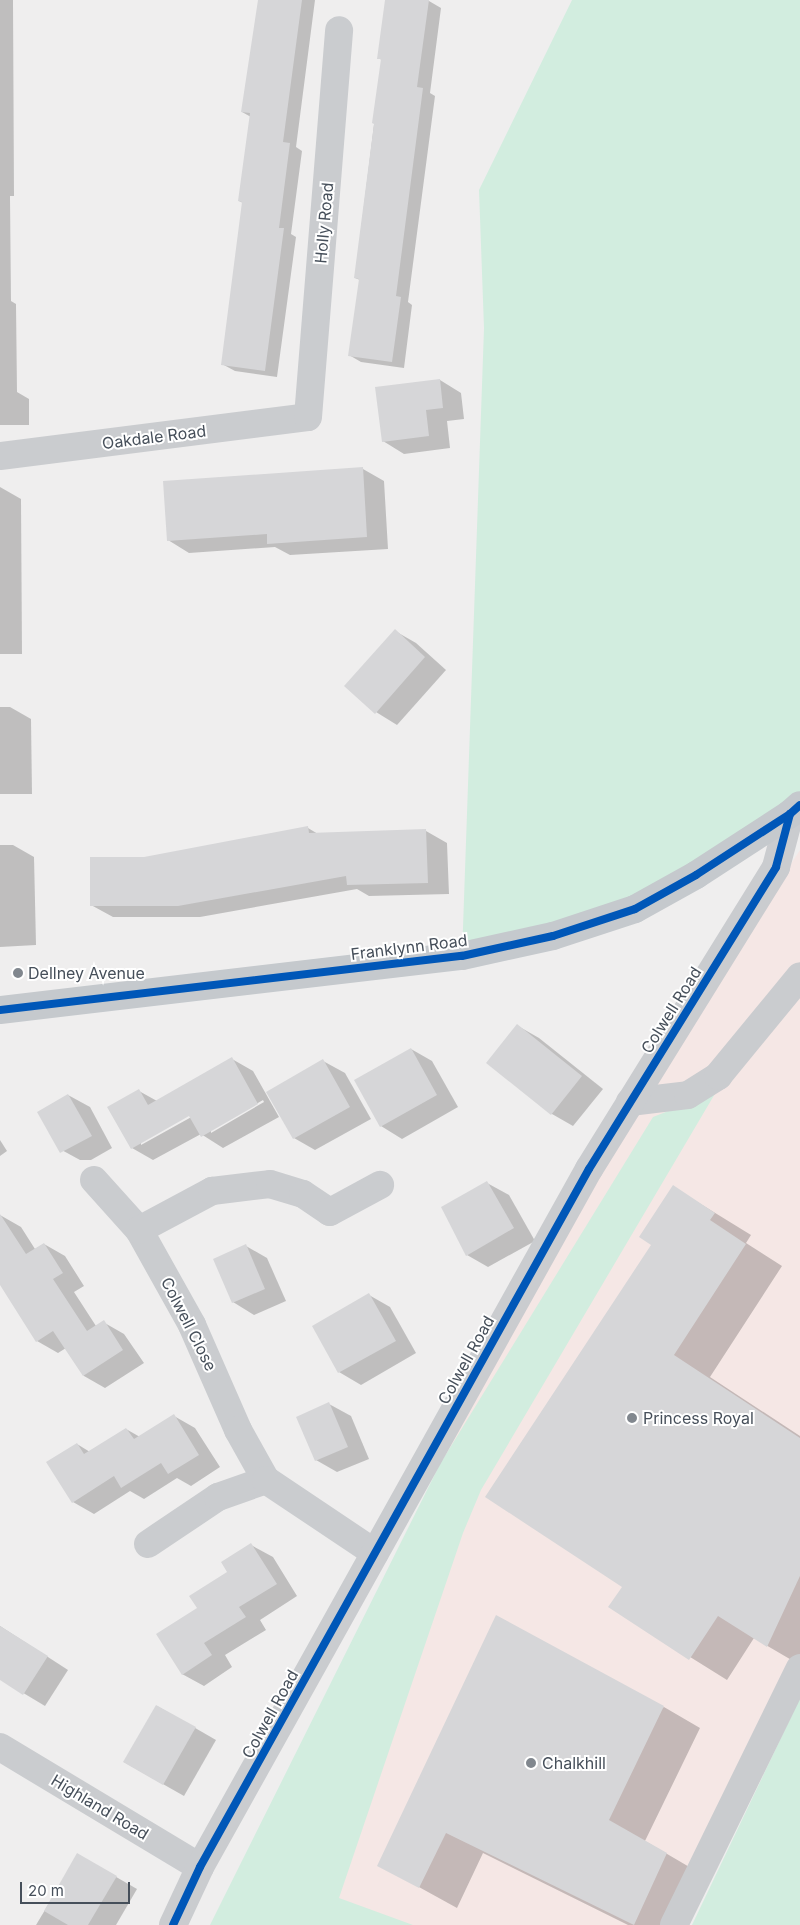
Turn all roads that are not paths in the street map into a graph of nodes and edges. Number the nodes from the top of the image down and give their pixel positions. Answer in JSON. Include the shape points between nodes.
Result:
{"nodes":[{"id":1,"x":339,"y":30,"type":"dead end"},
{"id":2,"x":308,"y":417,"type":"joint"},
{"id":3,"x":0,"y":456,"type":"edge"},
{"id":4,"x":795,"y":809,"type":"edge"},
{"id":5,"x":800,"y":976,"type":"edge"},
{"id":6,"x":0,"y":1010,"type":"edge"},
{"id":7,"x":630,"y":1102,"type":"junction"},
{"id":8,"x":94,"y":1180,"type":"dead end"},
{"id":9,"x":380,"y":1185,"type":"dead end"},
{"id":10,"x":139,"y":1230,"type":"junction"},
{"id":11,"x":266,"y":1480,"type":"junction"},
{"id":12,"x":148,"y":1544,"type":"dead end"},
{"id":13,"x":375,"y":1553,"type":"junction"},
{"id":14,"x":800,"y":1668,"type":"edge"},
{"id":15,"x":0,"y":1747,"type":"edge"},
{"id":16,"x":200,"y":1867,"type":"junction"},
{"id":17,"x":173,"y":1925,"type":"edge"},
{"id":18,"x":674,"y":1925,"type":"edge"}],
"edges":[{"from":1,"to":2,"type":"street","name":"Holly Road"},
{"from":2,"to":3,"type":"street","name":"Oakdale Road"},
{"from":4,"to":6,"type":"main road","name":"Franklynn Road","via":[[696,875],[635,909],[553,936],[462,956]]},
{"from":4,"to":7,"type":"street","name":"Colwell Road","via":[[776,867]]},
{"from":5,"to":7,"type":"street","via":[[718,1076],[688,1095]]},
{"from":7,"to":13,"type":"street","name":"Colwell Road","via":[[589,1169]]},
{"from":8,"to":10,"type":"street","name":"Colwell Close"},
{"from":9,"to":10,"type":"street","via":[[330,1212],[303,1194],[270,1184],[212,1191]]},
{"from":10,"to":11,"type":"street","name":"Colwell Close","via":[[192,1325],[238,1430]]},
{"from":11,"to":12,"type":"street","via":[[218,1497]]},
{"from":11,"to":13,"type":"street","name":"Colwell Close"},
{"from":13,"to":16,"type":"street","name":"Colwell Road"},
{"from":14,"to":18,"type":"street"},
{"from":15,"to":16,"type":"street","name":"Highland Road"},
{"from":16,"to":17,"type":"street","name":"Colwell Road"}]}
